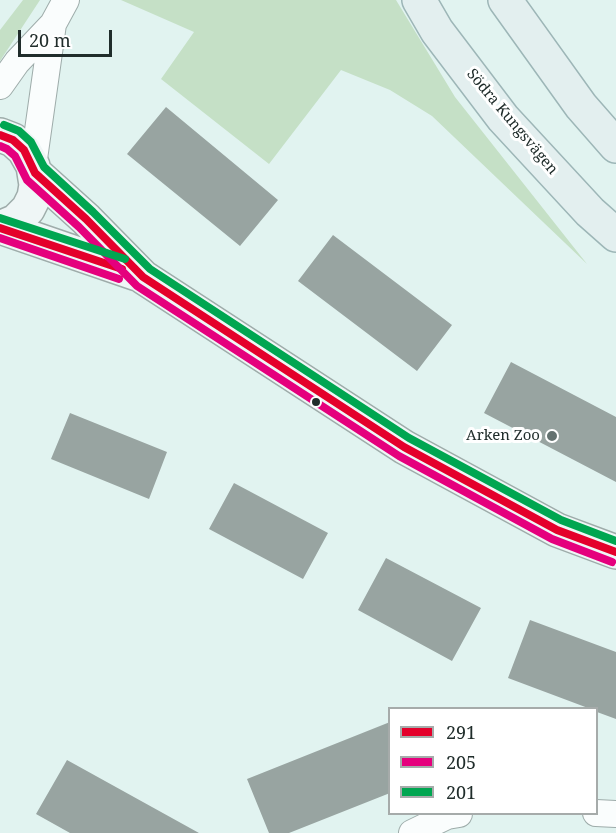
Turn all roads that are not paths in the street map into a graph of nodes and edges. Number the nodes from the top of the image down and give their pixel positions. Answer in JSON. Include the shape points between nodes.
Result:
{"nodes":[{"id":1,"x":66,"y":0,"type":"edge"},
{"id":2,"x":419,"y":0,"type":"edge"},
{"id":3,"x":505,"y":0,"type":"edge"},
{"id":4,"x":53,"y":24,"type":"junction"},
{"id":5,"x":0,"y":86,"type":"edge"},
{"id":6,"x":0,"y":135,"type":"edge"},
{"id":7,"x":616,"y":146,"type":"edge"},
{"id":8,"x":34,"y":169,"type":"junction"},
{"id":9,"x":1,"y":228,"type":"edge"},
{"id":10,"x":616,"y":235,"type":"edge"},
{"id":11,"x":143,"y":276,"type":"junction"},
{"id":12,"x":616,"y":552,"type":"edge"},
{"id":13,"x":598,"y":813,"type":"edge"},
{"id":14,"x":616,"y":814,"type":"edge"},
{"id":15,"x":451,"y":815,"type":"edge"},
{"id":16,"x":411,"y":833,"type":"edge"}],
"edges":[{"from":1,"to":4,"type":"street"},
{"from":2,"to":10,"type":"main road","name":"Södra Kungsvägen","via":[[437,31],[503,118]]},
{"from":3,"to":7,"type":"main road","via":[[581,106]]},
{"from":4,"to":5,"type":"street"},
{"from":4,"to":8,"type":"street"},
{"from":6,"to":8,"type":"street","via":[[24,150]]},
{"from":8,"to":9,"type":"street","via":[[34,197],[28,209]]},
{"from":8,"to":11,"type":"street"},
{"from":9,"to":11,"type":"street"},
{"from":11,"to":12,"type":"street","via":[[404,447],[557,530]]},
{"from":13,"to":14,"type":"street"},
{"from":15,"to":16,"type":"street"}]}
